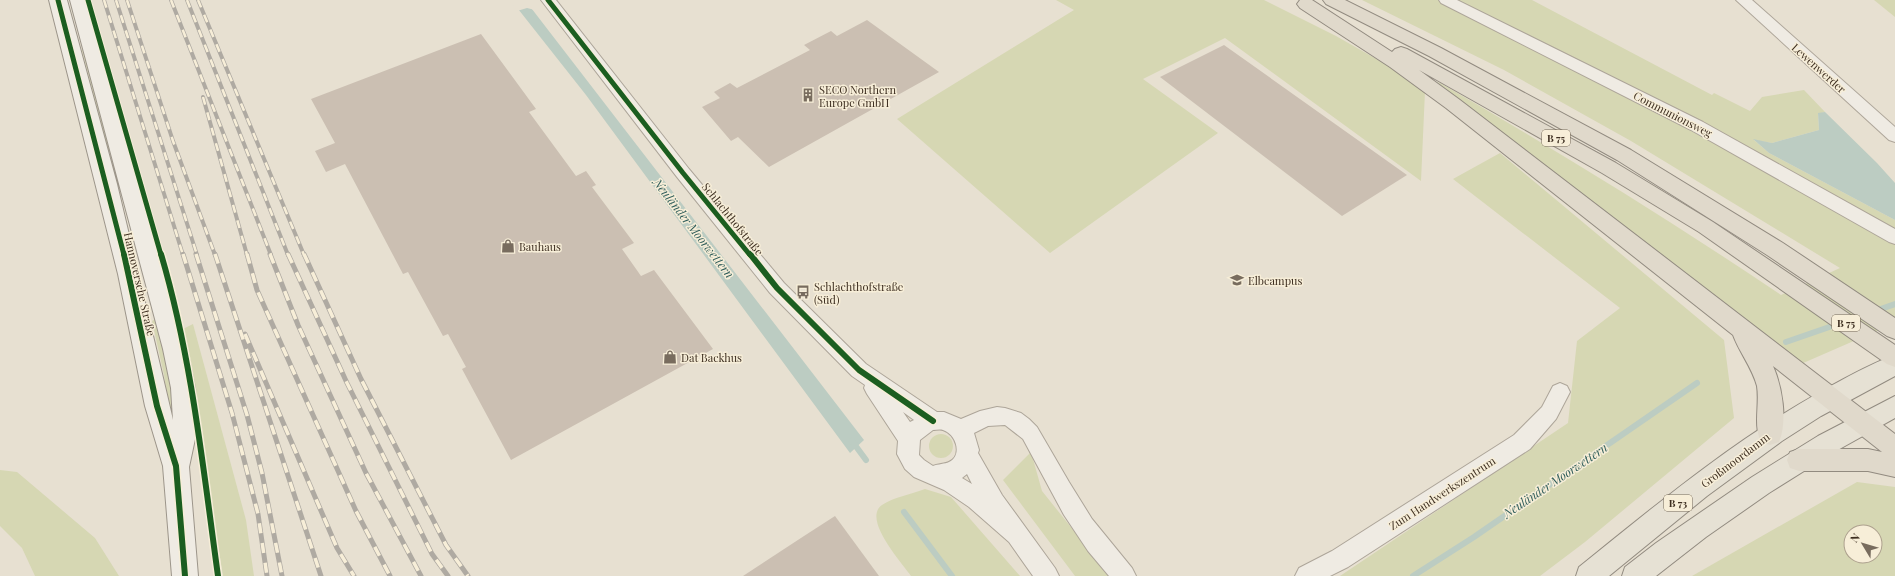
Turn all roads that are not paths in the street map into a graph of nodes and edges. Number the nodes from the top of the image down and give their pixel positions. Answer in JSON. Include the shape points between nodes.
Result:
{"nodes":[{"id":1,"x":58,"y":0,"type":"edge"},
{"id":2,"x":78,"y":0,"type":"edge"},
{"id":3,"x":548,"y":0,"type":"edge"},
{"id":4,"x":1332,"y":0,"type":"edge"},
{"id":5,"x":1446,"y":0,"type":"edge"},
{"id":6,"x":1743,"y":0,"type":"edge"},
{"id":7,"x":1302,"y":2,"type":"edge"},
{"id":8,"x":1895,"y":136,"type":"edge"},
{"id":9,"x":1895,"y":238,"type":"edge"},
{"id":10,"x":1738,"y":326,"type":"junction"},
{"id":11,"x":1895,"y":330,"type":"edge"},
{"id":12,"x":1895,"y":357,"type":"edge"},
{"id":13,"x":1895,"y":365,"type":"edge"},
{"id":14,"x":859,"y":370,"type":"junction"},
{"id":15,"x":1560,"y":392,"type":"dead end"},
{"id":16,"x":1830,"y":397,"type":"junction"},
{"id":17,"x":1895,"y":406,"type":"edge"},
{"id":18,"x":934,"y":421,"type":"junction"},
{"id":19,"x":1863,"y":423,"type":"junction"},
{"id":20,"x":961,"y":430,"type":"junction"},
{"id":21,"x":1770,"y":434,"type":"junction"},
{"id":22,"x":909,"y":441,"type":"junction"},
{"id":23,"x":1895,"y":448,"type":"edge"},
{"id":24,"x":968,"y":454,"type":"junction"},
{"id":25,"x":1799,"y":460,"type":"junction"},
{"id":26,"x":176,"y":466,"type":"junction"},
{"id":27,"x":1895,"y":466,"type":"edge"},
{"id":28,"x":934,"y":475,"type":"junction"},
{"id":29,"x":1015,"y":534,"type":"junction"},
{"id":30,"x":185,"y":576,"type":"edge"},
{"id":31,"x":1047,"y":576,"type":"edge"},
{"id":32,"x":1124,"y":576,"type":"edge"},
{"id":33,"x":1307,"y":576,"type":"edge"},
{"id":34,"x":1589,"y":576,"type":"edge"},
{"id":35,"x":1635,"y":576,"type":"edge"}],
"edges":[{"from":1,"to":26,"type":"main road","name":"Hannoversche Straße","via":[[112,206],[157,406]]},
{"from":2,"to":26,"type":"main road","name":"Hannoversche Straße","via":[[176,349],[186,425]]},
{"from":3,"to":14,"type":"street","name":"Schlachthofstraße","via":[[683,173],[777,288]]},
{"from":4,"to":11,"type":"highway","number":"B 75","via":[[1435,52],[1624,155],[1819,278]]},
{"from":5,"to":9,"type":"street","name":"Communionsweg","via":[[1697,126]]},
{"from":6,"to":8,"type":"street","name":"Lewenwerder"},
{"from":7,"to":10,"type":"highway","number":"B 75","via":[[1396,63],[1453,104]]},
{"from":7,"to":12,"type":"highway","number":"B 75","via":[[1423,64],[1609,168],[1706,227]]},
{"from":10,"to":16,"type":"highway","number":"B 75"},
{"from":10,"to":21,"type":"highway","number":"B 75","via":[[1759,361],[1768,384]]},
{"from":13,"to":16,"type":"main road","name":"Großmoordamm","number":"B 73"},
{"from":14,"to":18,"type":"street","name":"Schlachthofstraße"},
{"from":14,"to":22,"type":"street","name":"Schlachthofstraße","via":[[900,424]]},
{"from":15,"to":33,"type":"street","name":"Zum Handwerkszentrum","via":[[1549,413],[1522,442],[1340,559]]},
{"from":16,"to":19,"type":"highway"},
{"from":16,"to":21,"type":"main road","name":"Großmoordamm","number":"B 73"},
{"from":17,"to":19,"type":"main road","number":"B 73"},
{"from":18,"to":20,"type":"street","name":"Schlachthofstraße","via":[[949,422]]},
{"from":18,"to":22,"type":"street","via":[[918,428]]},
{"from":19,"to":23,"type":"highway"},
{"from":19,"to":25,"type":"main road","number":"B 73"},
{"from":20,"to":24,"type":"street","name":"Schlachthofstraße","via":[[968,441]]},
{"from":20,"to":32,"type":"street","via":[[991,415],[1010,417],[1025,426],[1064,496],[1109,561]]},
{"from":21,"to":34,"type":"main road","name":"Großmoordamm","number":"B 73","via":[[1674,506]]},
{"from":22,"to":28,"type":"street","name":"Schlachthofstraße","via":[[907,447],[910,460],[920,470]]},
{"from":24,"to":28,"type":"street","via":[[959,468]]},
{"from":24,"to":29,"type":"street","name":"Schlachthofstraße","via":[[985,488]]},
{"from":25,"to":27,"type":"highway","via":[[1868,460]]},
{"from":25,"to":35,"type":"main road","number":"B 73","via":[[1688,534]]},
{"from":26,"to":30,"type":"main road","name":"Hannoversche Straße"},
{"from":28,"to":29,"type":"street","name":"Schlachthofstraße","via":[[961,489]]},
{"from":29,"to":31,"type":"street","name":"Schlachthofstraße"}]}
